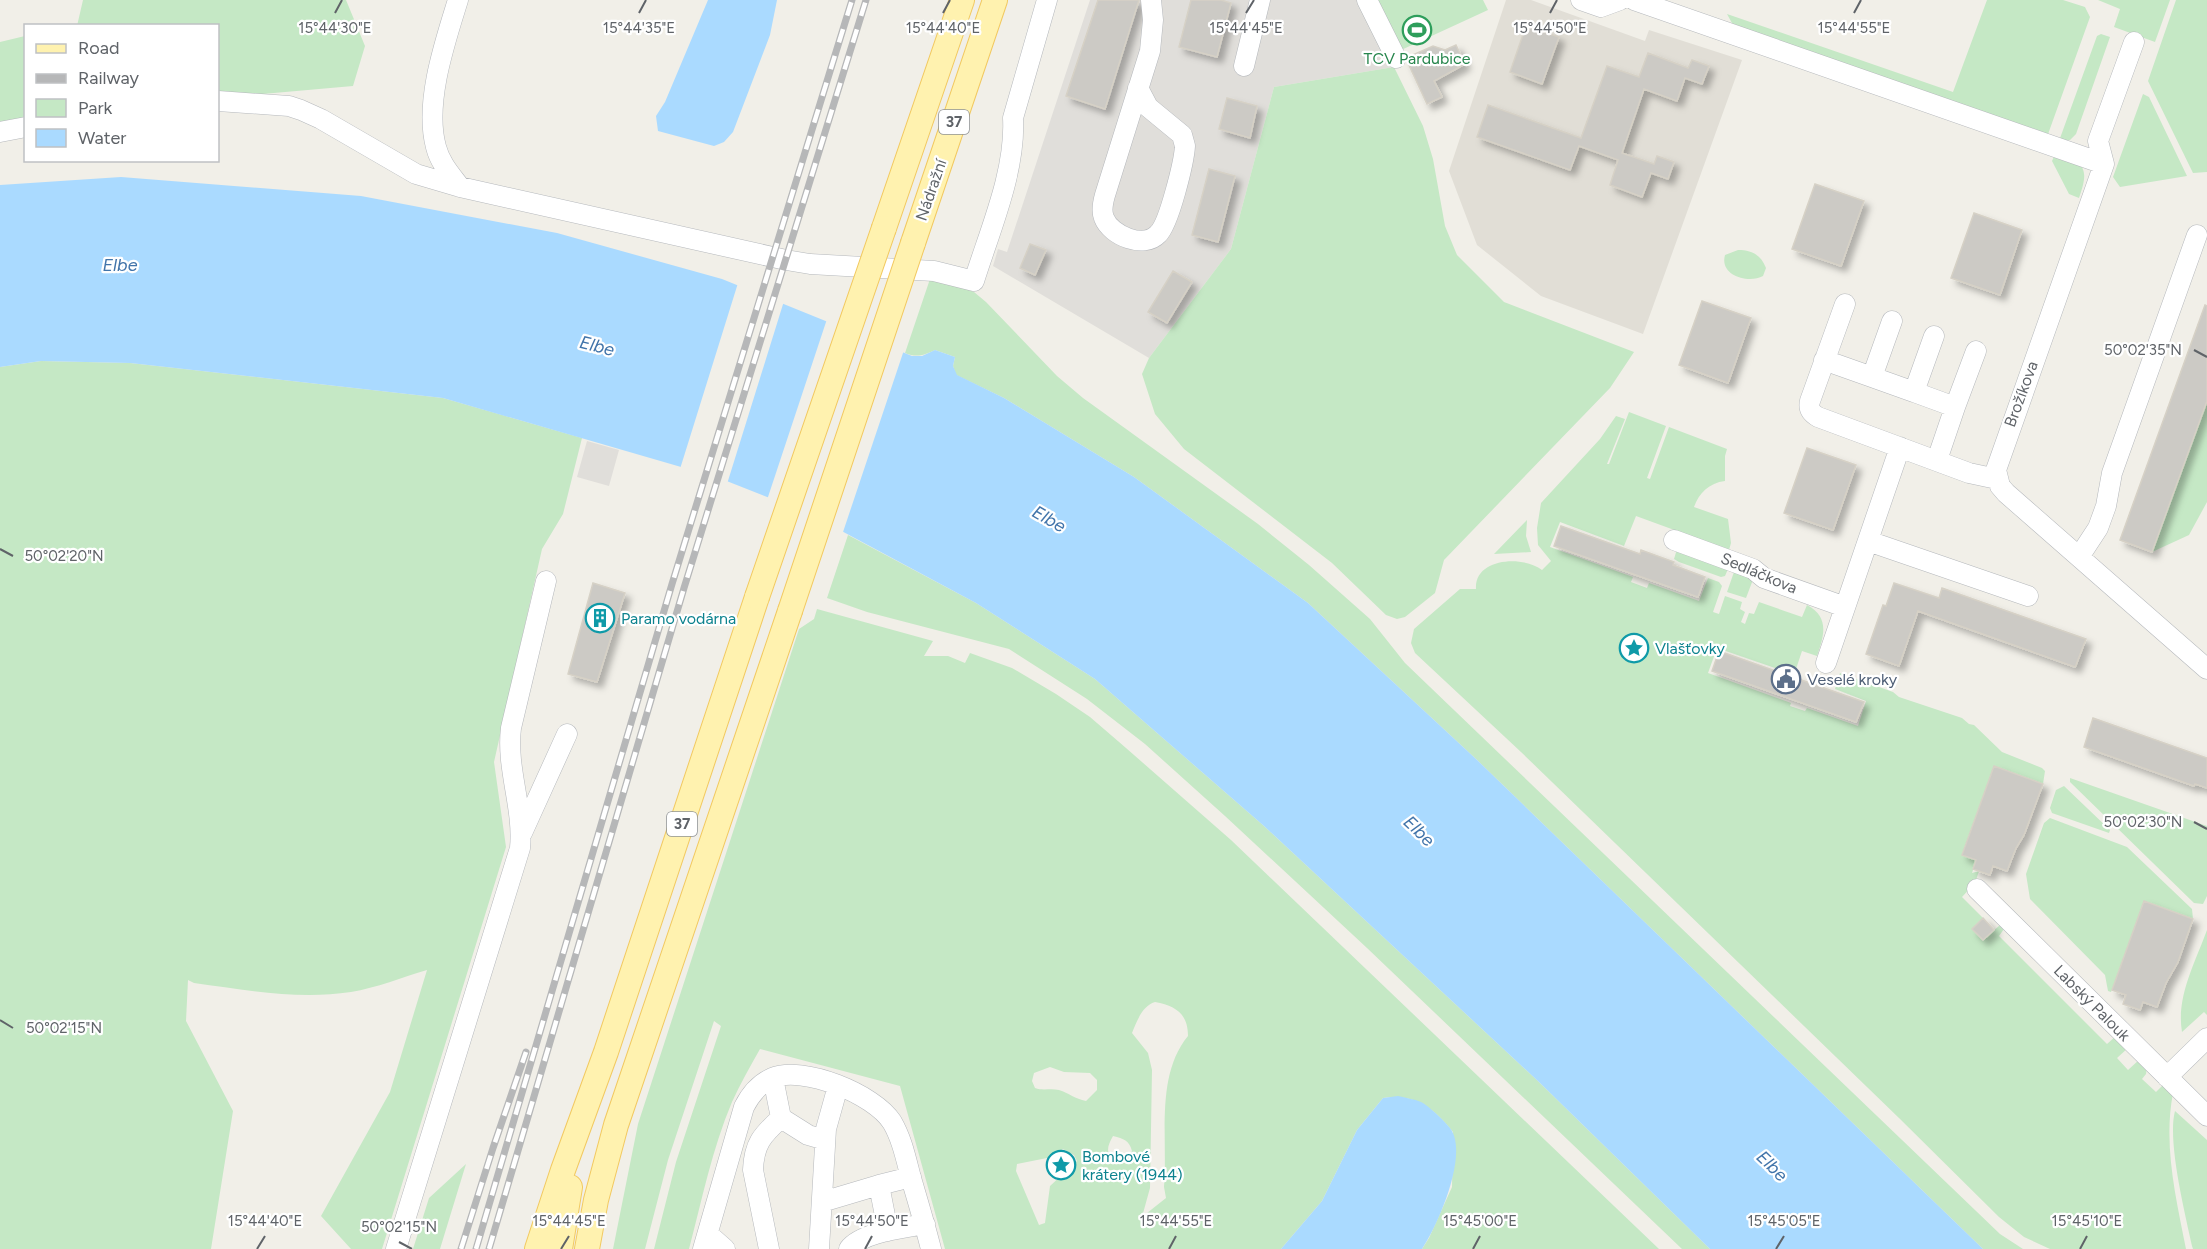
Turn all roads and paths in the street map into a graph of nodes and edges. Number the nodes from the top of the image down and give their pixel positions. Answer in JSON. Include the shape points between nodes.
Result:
{"nodes":[{"id":1,"x":458,"y":0,"type":"edge"},
{"id":2,"x":962,"y":0,"type":"edge"},
{"id":3,"x":995,"y":0,"type":"edge"},
{"id":4,"x":1047,"y":0,"type":"edge"},
{"id":5,"x":1150,"y":0,"type":"edge"},
{"id":6,"x":1260,"y":0,"type":"edge"},
{"id":7,"x":1367,"y":0,"type":"edge"},
{"id":8,"x":1581,"y":0,"type":"edge"},
{"id":9,"x":1620,"y":0,"type":"edge"},
{"id":10,"x":1634,"y":0,"type":"edge"},
{"id":11,"x":2134,"y":42,"type":"dead end"},
{"id":12,"x":1396,"y":58,"type":"dead end"},
{"id":13,"x":1244,"y":66,"type":"dead end"},
{"id":14,"x":1138,"y":88,"type":"junction"},
{"id":15,"x":219,"y":102,"type":"edge"},
{"id":16,"x":24,"y":127,"type":"edge"},
{"id":17,"x":0,"y":132,"type":"edge"},
{"id":18,"x":2104,"y":164,"type":"junction"},
{"id":19,"x":460,"y":187,"type":"junction"},
{"id":20,"x":2197,"y":235,"type":"dead end"},
{"id":21,"x":1845,"y":304,"type":"dead end"},
{"id":22,"x":1892,"y":321,"type":"dead end"},
{"id":23,"x":1934,"y":336,"type":"dead end"},
{"id":24,"x":1976,"y":351,"type":"dead end"},
{"id":25,"x":1824,"y":360,"type":"junction"},
{"id":26,"x":1872,"y":377,"type":"junction"},
{"id":27,"x":1914,"y":392,"type":"junction"},
{"id":28,"x":1955,"y":407,"type":"junction"},
{"id":29,"x":1899,"y":447,"type":"junction"},
{"id":30,"x":1937,"y":460,"type":"junction"},
{"id":31,"x":1988,"y":477,"type":"junction"},
{"id":32,"x":1674,"y":540,"type":"dead end"},
{"id":33,"x":1868,"y":541,"type":"junction"},
{"id":34,"x":2079,"y":556,"type":"junction"},
{"id":35,"x":546,"y":581,"type":"dead end"},
{"id":36,"x":2028,"y":596,"type":"dead end"},
{"id":37,"x":1845,"y":607,"type":"junction"},
{"id":38,"x":1826,"y":663,"type":"dead end"},
{"id":39,"x":2207,"y":669,"type":"edge"},
{"id":40,"x":567,"y":734,"type":"dead end"},
{"id":41,"x":521,"y":835,"type":"junction"},
{"id":42,"x":1977,"y":889,"type":"dead end"},
{"id":43,"x":2205,"y":1045,"type":"edge"},
{"id":44,"x":606,"y":1052,"type":"junction"},
{"id":45,"x":2168,"y":1077,"type":"junction"},
{"id":46,"x":773,"y":1078,"type":"junction"},
{"id":47,"x":838,"y":1086,"type":"junction"},
{"id":48,"x":2207,"y":1116,"type":"edge"},
{"id":49,"x":781,"y":1118,"type":"junction"},
{"id":50,"x":735,"y":1140,"type":"junction"},
{"id":51,"x":825,"y":1140,"type":"junction"},
{"id":52,"x":754,"y":1157,"type":"junction"},
{"id":53,"x":911,"y":1177,"type":"junction"},
{"id":54,"x":879,"y":1185,"type":"junction"},
{"id":55,"x":822,"y":1202,"type":"junction"},
{"id":56,"x":925,"y":1224,"type":"junction"},
{"id":57,"x":881,"y":1238,"type":"edge"},
{"id":58,"x":706,"y":1242,"type":"edge"},
{"id":59,"x":396,"y":1249,"type":"edge"},
{"id":60,"x":537,"y":1249,"type":"edge"},
{"id":61,"x":560,"y":1249,"type":"edge"},
{"id":62,"x":587,"y":1249,"type":"edge"},
{"id":63,"x":725,"y":1249,"type":"edge"},
{"id":64,"x":769,"y":1249,"type":"edge"},
{"id":65,"x":819,"y":1249,"type":"edge"},
{"id":66,"x":849,"y":1249,"type":"edge"},
{"id":67,"x":931,"y":1249,"type":"edge"}],
"edges":[{"from":1,"to":19,"type":"street","via":[[437,74],[433,123],[436,148]]},
{"from":2,"to":44,"type":"main road","name":"Nádražní","number":"37","bridge":true},
{"from":3,"to":62,"type":"main road","name":"Nádražní","number":"37","bridge":true,"via":[[616,1125]]},
{"from":4,"to":19,"type":"street","via":[[1013,118],[1012,152],[998,209],[974,281],[934,271],[786,260]]},
{"from":5,"to":14,"type":"street","via":[[1150,51]]},
{"from":6,"to":13,"type":"street"},
{"from":7,"to":12,"type":"street"},
{"from":8,"to":9,"type":"street","via":[[1601,7]]},
{"from":10,"to":18,"type":"street"},
{"from":11,"to":18,"type":"street","name":"Brožíkova","via":[[2098,141]]},
{"from":14,"to":14,"type":"street","via":[[1148,108],[1182,135],[1185,146],[1164,226],[1147,240],[1113,230],[1102,211]]},
{"from":15,"to":19,"type":"street","via":[[301,110],[416,174]]},
{"from":16,"to":17,"type":"street"},
{"from":18,"to":31,"type":"street","name":"Brožíkova","via":[[1995,470]]},
{"from":20,"to":34,"type":"street","via":[[2112,473],[2106,506],[2095,534]]},
{"from":21,"to":25,"type":"street"},
{"from":22,"to":26,"type":"street"},
{"from":23,"to":27,"type":"street"},
{"from":24,"to":28,"type":"street"},
{"from":25,"to":26,"type":"street"},
{"from":25,"to":29,"type":"street","via":[[1810,410],[1818,417]]},
{"from":26,"to":27,"type":"street"},
{"from":27,"to":28,"type":"street"},
{"from":28,"to":30,"type":"street"},
{"from":29,"to":30,"type":"street"},
{"from":29,"to":33,"type":"street"},
{"from":30,"to":31,"type":"street"},
{"from":31,"to":34,"type":"street"},
{"from":32,"to":37,"type":"street","name":"Sedláčkova"},
{"from":33,"to":36,"type":"street"},
{"from":33,"to":37,"type":"street"},
{"from":34,"to":39,"type":"street"},
{"from":35,"to":41,"type":"street","via":[[509,744]]},
{"from":37,"to":38,"type":"street"},
{"from":40,"to":41,"type":"street"},
{"from":41,"to":59,"type":"street","via":[[515,867]]},
{"from":42,"to":45,"type":"street","name":"Labský Palouk"},
{"from":43,"to":45,"type":"street"},
{"from":44,"to":60,"type":"main road"},
{"from":44,"to":61,"type":"main road","number":"37","via":[[573,1175]]},
{"from":45,"to":48,"type":"street","name":"Labský Palouk"},
{"from":46,"to":47,"type":"street","via":[[806,1076]]},
{"from":46,"to":49,"type":"street"},
{"from":46,"to":50,"type":"street","via":[[749,1097]]},
{"from":47,"to":51,"type":"street"},
{"from":47,"to":53,"type":"street","via":[[872,1101],[890,1119]]},
{"from":49,"to":51,"type":"street","via":[[808,1135]]},
{"from":49,"to":52,"type":"street","via":[[766,1131]]},
{"from":50,"to":52,"type":"street"},
{"from":50,"to":58,"type":"street"},
{"from":51,"to":55,"type":"street"},
{"from":52,"to":64,"type":"street","via":[[753,1170]]},
{"from":53,"to":54,"type":"street"},
{"from":53,"to":56,"type":"street"},
{"from":54,"to":55,"type":"street"},
{"from":54,"to":57,"type":"street"},
{"from":55,"to":65,"type":"street"},
{"from":56,"to":57,"type":"street"},
{"from":56,"to":67,"type":"street"},
{"from":57,"to":66,"type":"street","via":[[861,1240]]},
{"from":58,"to":63,"type":"street"}]}
